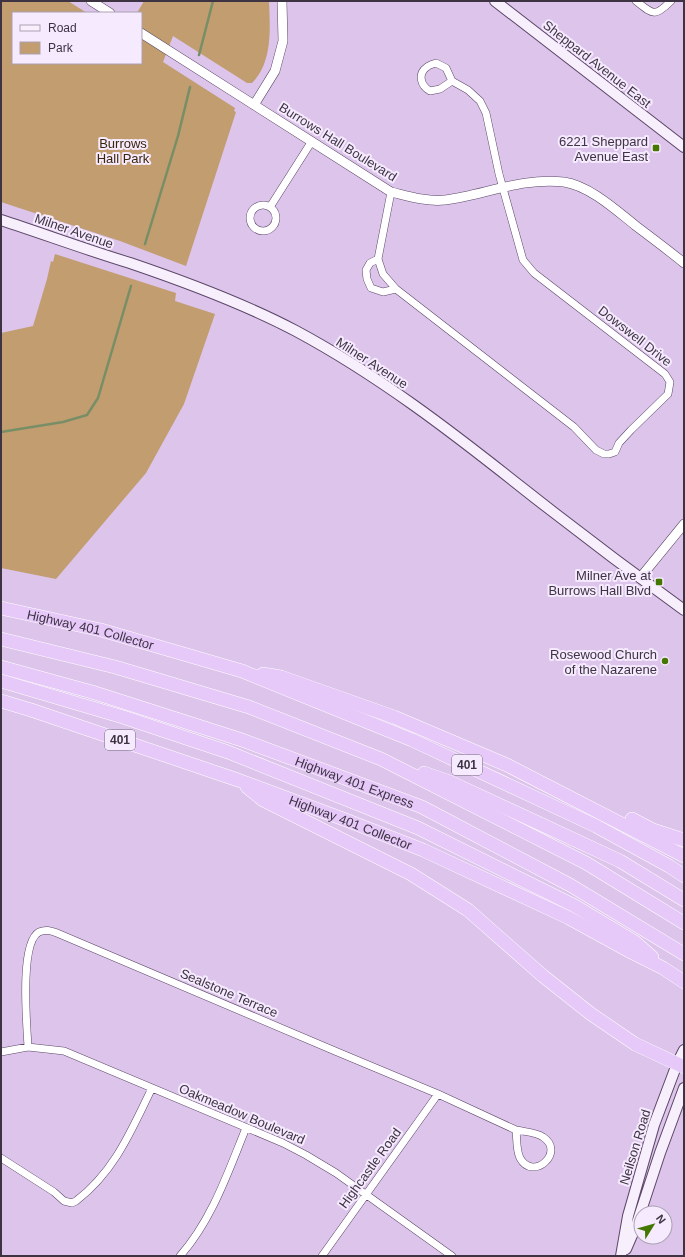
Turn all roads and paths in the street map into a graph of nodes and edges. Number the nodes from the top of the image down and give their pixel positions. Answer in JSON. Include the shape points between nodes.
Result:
{"nodes":[{"id":1,"x":91,"y":1,"type":"edge"},
{"id":2,"x":282,"y":1,"type":"edge"},
{"id":3,"x":495,"y":1,"type":"edge"},
{"id":4,"x":636,"y":1,"type":"edge"},
{"id":5,"x":671,"y":1,"type":"edge"},
{"id":6,"x":108,"y":12,"type":"edge"},
{"id":7,"x":142,"y":34,"type":"edge"},
{"id":8,"x":452,"y":81,"type":"junction"},
{"id":9,"x":254,"y":105,"type":"junction"},
{"id":10,"x":312,"y":141,"type":"junction"},
{"id":11,"x":684,"y":147,"type":"edge"},
{"id":12,"x":503,"y":188,"type":"junction"},
{"id":13,"x":391,"y":192,"type":"junction"},
{"id":14,"x":270,"y":207,"type":"dead end"},
{"id":15,"x":1,"y":220,"type":"edge"},
{"id":16,"x":378,"y":259,"type":"junction"},
{"id":17,"x":684,"y":263,"type":"edge"},
{"id":18,"x":396,"y":289,"type":"junction"},
{"id":19,"x":684,"y":524,"type":"edge"},
{"id":20,"x":640,"y":578,"type":"junction"},
{"id":21,"x":1,"y":608,"type":"edge"},
{"id":22,"x":684,"y":610,"type":"edge"},
{"id":23,"x":1,"y":640,"type":"edge"},
{"id":24,"x":1,"y":667,"type":"edge"},
{"id":25,"x":242,"y":671,"type":"junction"},
{"id":26,"x":1,"y":680,"type":"edge"},
{"id":27,"x":1,"y":701,"type":"edge"},
{"id":28,"x":381,"y":759,"type":"junction"},
{"id":29,"x":507,"y":764,"type":"junction"},
{"id":30,"x":238,"y":780,"type":"junction"},
{"id":31,"x":684,"y":840,"type":"edge"},
{"id":32,"x":684,"y":856,"type":"edge"},
{"id":33,"x":684,"y":876,"type":"edge"},
{"id":34,"x":684,"y":900,"type":"edge"},
{"id":35,"x":684,"y":923,"type":"edge"},
{"id":36,"x":684,"y":954,"type":"edge"},
{"id":37,"x":663,"y":968,"type":"junction"},
{"id":38,"x":684,"y":982,"type":"edge"},
{"id":39,"x":28,"y":1047,"type":"junction"},
{"id":40,"x":684,"y":1050,"type":"edge"},
{"id":41,"x":1,"y":1052,"type":"edge"},
{"id":42,"x":680,"y":1065,"type":"edge"},
{"id":43,"x":152,"y":1088,"type":"junction"},
{"id":44,"x":684,"y":1088,"type":"edge"},
{"id":45,"x":438,"y":1094,"type":"junction"},
{"id":46,"x":246,"y":1128,"type":"junction"},
{"id":47,"x":516,"y":1130,"type":"junction"},
{"id":48,"x":1,"y":1158,"type":"edge"},
{"id":49,"x":366,"y":1194,"type":"junction"},
{"id":50,"x":180,"y":1256,"type":"edge"},
{"id":51,"x":322,"y":1256,"type":"edge"},
{"id":52,"x":452,"y":1256,"type":"edge"},
{"id":53,"x":622,"y":1256,"type":"edge"}],
"edges":[{"from":1,"to":6,"type":"street"},
{"from":2,"to":9,"type":"street","via":[[283,41],[275,71]]},
{"from":3,"to":11,"type":"main road","name":"Sheppard Avenue East"},
{"from":4,"to":5,"type":"street","via":[[652,13],[659,12]]},
{"from":7,"to":9,"type":"street","name":"Burrows Hall Boulevard"},
{"from":8,"to":8,"type":"street","via":[[446,68],[436,63],[427,67],[422,74],[421,82],[424,88],[430,91],[440,89]]},
{"from":8,"to":12,"type":"street","name":"Dowswell Drive","via":[[480,101],[486,113]]},
{"from":9,"to":10,"type":"street","name":"Burrows Hall Boulevard"},
{"from":10,"to":13,"type":"street","name":"Burrows Hall Boulevard"},
{"from":10,"to":14,"type":"street"},
{"from":12,"to":13,"type":"street","name":"Burrows Hall Boulevard","via":[[444,200],[426,200]]},
{"from":12,"to":17,"type":"street","name":"Burrows Hall Boulevard","via":[[533,181],[564,182],[577,186],[615,209]]},
{"from":12,"to":18,"type":"street","name":"Dowswell Drive","via":[[523,260],[534,273],[665,374],[670,382],[668,394],[631,430],[615,452],[604,454],[596,450],[574,427]]},
{"from":13,"to":16,"type":"street"},
{"from":15,"to":20,"type":"main road","name":"Milner Avenue","via":[[211,292],[313,340],[377,380],[460,439]]},
{"from":16,"to":18,"type":"street","name":"Dowswell Drive","via":[[383,274]]},
{"from":16,"to":18,"type":"street","via":[[370,263],[366,270],[371,288],[383,292]]},
{"from":19,"to":20,"type":"street"},
{"from":20,"to":22,"type":"main road","name":"Milner Avenue"},
{"from":21,"to":25,"type":"highway","name":"Highway 401 Collector","number":"401","via":[[101,630]]},
{"from":23,"to":28,"type":"highway","name":"Highway 401 Express","number":"401","via":[[115,668],[249,707]]},
{"from":24,"to":36,"type":"highway","name":"Highway 401 Express","via":[[92,692],[242,740],[422,807],[570,885]]},
{"from":25,"to":29,"type":"highway","via":[[281,677],[379,711]]},
{"from":25,"to":33,"type":"highway","name":"Highway 401 Collector","number":"401","via":[[412,740],[596,826]]},
{"from":26,"to":37,"type":"highway","via":[[228,752],[418,828],[575,906],[635,942]]},
{"from":27,"to":30,"type":"highway","name":"Highway 401 Collector","number":"401"},
{"from":28,"to":34,"type":"highway","via":[[450,782],[566,835],[620,861]]},
{"from":28,"to":35,"type":"highway","name":"Highway 401 Express","number":"401","via":[[586,864]]},
{"from":29,"to":31,"type":"highway","via":[[526,767],[653,830]]},
{"from":29,"to":32,"type":"highway"},
{"from":30,"to":37,"type":"highway","name":"Highway 401 Collector","number":"401","via":[[423,850],[569,918]]},
{"from":30,"to":42,"type":"highway","via":[[263,800],[410,874],[468,910],[591,1014],[635,1044]]},
{"from":37,"to":38,"type":"highway","name":"Highway 401 Collector","number":"401"},
{"from":39,"to":41,"type":"street","name":"Oakmeadow Boulevard"},
{"from":39,"to":43,"type":"street","name":"Oakmeadow Boulevard","via":[[64,1051]]},
{"from":39,"to":45,"type":"street","name":"Sealstone Terrace","via":[[25,989],[29,951],[33,938],[41,931],[47,930]]},
{"from":40,"to":42,"type":"main road","name":"Neilson Road"},
{"from":42,"to":53,"type":"main road","name":"Neilson Road","via":[[654,1126],[628,1216]]},
{"from":43,"to":46,"type":"street","name":"Oakmeadow Boulevard"},
{"from":43,"to":48,"type":"street","via":[[130,1136],[116,1158],[98,1181],[72,1203],[59,1198],[54,1192]]},
{"from":44,"to":53,"type":"main road","name":"Neilson Road","via":[[636,1226]]},
{"from":45,"to":47,"type":"street","name":"Sealstone Terrace"},
{"from":45,"to":49,"type":"street","name":"Highcastle Road"},
{"from":46,"to":49,"type":"street","name":"Oakmeadow Boulevard","via":[[306,1155]]},
{"from":46,"to":50,"type":"street","via":[[212,1209]]},
{"from":47,"to":47,"type":"street","name":"Sealstone Terrace","via":[[520,1159],[529,1166],[540,1166],[544,1163],[551,1149],[546,1139],[537,1134]]},
{"from":49,"to":51,"type":"street","name":"Highcastle Road"},
{"from":49,"to":52,"type":"street","name":"Oakmeadow Boulevard"}]}
